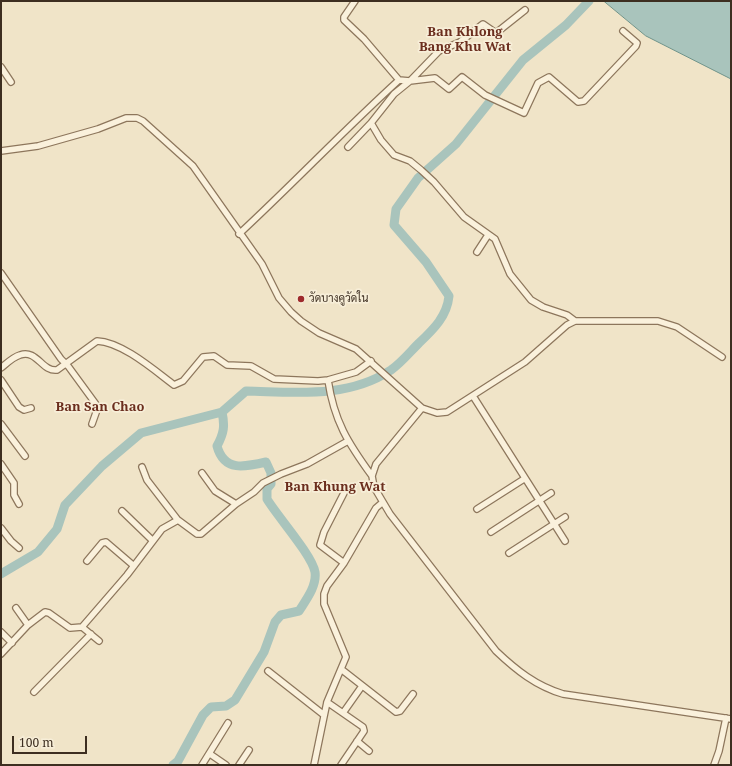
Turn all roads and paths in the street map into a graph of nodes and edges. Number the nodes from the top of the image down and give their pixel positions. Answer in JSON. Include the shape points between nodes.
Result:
{"nodes":[{"id":1,"x":355,"y":1,"type":"edge"},
{"id":2,"x":525,"y":10,"type":"dead end"},
{"id":3,"x":623,"y":31,"type":"dead end"},
{"id":4,"x":1,"y":67,"type":"edge"},
{"id":5,"x":398,"y":80,"type":"junction"},
{"id":6,"x":410,"y":81,"type":"junction"},
{"id":7,"x":11,"y":82,"type":"dead end"},
{"id":8,"x":371,"y":123,"type":"junction"},
{"id":9,"x":348,"y":146,"type":"dead end"},
{"id":10,"x":1,"y":151,"type":"edge"},
{"id":11,"x":239,"y":234,"type":"junction"},
{"id":12,"x":488,"y":235,"type":"junction"},
{"id":13,"x":477,"y":252,"type":"dead end"},
{"id":14,"x":1,"y":273,"type":"edge"},
{"id":15,"x":575,"y":321,"type":"junction"},
{"id":16,"x":722,"y":357,"type":"dead end"},
{"id":17,"x":371,"y":361,"type":"junction"},
{"id":18,"x":65,"y":364,"type":"junction"},
{"id":19,"x":1,"y":368,"type":"edge"},
{"id":20,"x":1,"y":380,"type":"edge"},
{"id":21,"x":328,"y":382,"type":"junction"},
{"id":22,"x":472,"y":396,"type":"junction"},
{"id":23,"x":32,"y":408,"type":"dead end"},
{"id":24,"x":422,"y":408,"type":"junction"},
{"id":25,"x":1,"y":424,"type":"edge"},
{"id":26,"x":92,"y":424,"type":"dead end"},
{"id":27,"x":348,"y":441,"type":"junction"},
{"id":28,"x":25,"y":456,"type":"dead end"},
{"id":29,"x":1,"y":464,"type":"edge"},
{"id":30,"x":142,"y":467,"type":"dead end"},
{"id":31,"x":202,"y":473,"type":"dead end"},
{"id":32,"x":372,"y":476,"type":"junction"},
{"id":33,"x":524,"y":479,"type":"junction"},
{"id":34,"x":345,"y":491,"type":"dead end"},
{"id":35,"x":551,"y":493,"type":"dead end"},
{"id":36,"x":538,"y":501,"type":"junction"},
{"id":37,"x":383,"y":502,"type":"junction"},
{"id":38,"x":19,"y":504,"type":"dead end"},
{"id":39,"x":236,"y":504,"type":"junction"},
{"id":40,"x":477,"y":510,"type":"dead end"},
{"id":41,"x":122,"y":511,"type":"dead end"},
{"id":42,"x":565,"y":516,"type":"dead end"},
{"id":43,"x":176,"y":519,"type":"junction"},
{"id":44,"x":553,"y":524,"type":"junction"},
{"id":45,"x":1,"y":528,"type":"edge"},
{"id":46,"x":490,"y":532,"type":"dead end"},
{"id":47,"x":152,"y":540,"type":"junction"},
{"id":48,"x":565,"y":541,"type":"dead end"},
{"id":49,"x":18,"y":548,"type":"dead end"},
{"id":50,"x":509,"y":553,"type":"dead end"},
{"id":51,"x":86,"y":560,"type":"dead end"},
{"id":52,"x":344,"y":563,"type":"junction"},
{"id":53,"x":134,"y":566,"type":"junction"},
{"id":54,"x":16,"y":608,"type":"dead end"},
{"id":55,"x":28,"y":625,"type":"junction"},
{"id":56,"x":82,"y":627,"type":"junction"},
{"id":57,"x":1,"y":632,"type":"edge"},
{"id":58,"x":92,"y":634,"type":"junction"},
{"id":59,"x":100,"y":641,"type":"dead end"},
{"id":60,"x":12,"y":643,"type":"junction"},
{"id":61,"x":1,"y":654,"type":"edge"},
{"id":62,"x":341,"y":669,"type":"junction"},
{"id":63,"x":268,"y":671,"type":"dead end"},
{"id":64,"x":362,"y":686,"type":"junction"},
{"id":65,"x":34,"y":692,"type":"dead end"},
{"id":66,"x":413,"y":694,"type":"dead end"},
{"id":67,"x":327,"y":702,"type":"junction"},
{"id":68,"x":343,"y":713,"type":"junction"},
{"id":69,"x":324,"y":715,"type":"junction"},
{"id":70,"x":728,"y":719,"type":"edge"},
{"id":71,"x":228,"y":723,"type":"dead end"},
{"id":72,"x":357,"y":741,"type":"junction"},
{"id":73,"x":249,"y":750,"type":"dead end"},
{"id":74,"x":369,"y":751,"type":"dead end"},
{"id":75,"x":210,"y":754,"type":"junction"},
{"id":76,"x":202,"y":765,"type":"edge"},
{"id":77,"x":226,"y":765,"type":"edge"},
{"id":78,"x":238,"y":765,"type":"edge"},
{"id":79,"x":314,"y":765,"type":"edge"},
{"id":80,"x":341,"y":765,"type":"edge"},
{"id":81,"x":714,"y":765,"type":"edge"}],
"edges":[{"from":1,"to":5,"type":"street","via":[[344,20],[364,39]]},
{"from":2,"to":6,"type":"street","via":[[496,33],[483,24],[460,42],[442,48]]},
{"from":3,"to":6,"type":"street","via":[[637,43],[636,46],[586,100],[578,102],[547,77],[538,83],[524,113],[485,95],[462,77],[449,89],[435,78]]},
{"from":4,"to":7,"type":"street"},
{"from":5,"to":6,"type":"street"},
{"from":5,"to":11,"type":"street"},
{"from":6,"to":8,"type":"street","via":[[394,94]]},
{"from":8,"to":9,"type":"street"},
{"from":8,"to":12,"type":"street","via":[[394,155],[410,161],[421,170],[464,217]]},
{"from":10,"to":11,"type":"street","via":[[38,146],[98,129],[118,120],[137,118],[150,126],[193,166]]},
{"from":11,"to":17,"type":"street","via":[[262,264],[279,298],[291,312],[309,327],[345,343]]},
{"from":12,"to":13,"type":"street"},
{"from":12,"to":15,"type":"street","via":[[494,239],[514,281],[531,300]]},
{"from":14,"to":18,"type":"street"},
{"from":15,"to":16,"type":"street","via":[[658,321],[677,327]]},
{"from":15,"to":22,"type":"street","via":[[562,329],[533,356]]},
{"from":17,"to":21,"type":"street","via":[[356,372]]},
{"from":17,"to":24,"type":"street"},
{"from":18,"to":19,"type":"street","via":[[54,370],[27,353],[16,356]]},
{"from":18,"to":21,"type":"street","via":[[96,341],[104,342],[134,356],[174,385],[183,382],[203,357],[214,356],[227,365],[251,366],[274,379]]},
{"from":18,"to":26,"type":"street","via":[[98,407]]},
{"from":20,"to":23,"type":"street","via":[[19,407],[24,410]]},
{"from":21,"to":27,"type":"street","via":[[334,408]]},
{"from":22,"to":24,"type":"street","via":[[441,414]]},
{"from":22,"to":33,"type":"street"},
{"from":24,"to":32,"type":"street","via":[[381,457]]},
{"from":25,"to":28,"type":"street"},
{"from":27,"to":32,"type":"street"},
{"from":27,"to":39,"type":"street","via":[[307,464],[266,482]]},
{"from":29,"to":38,"type":"street","via":[[14,483],[14,495]]},
{"from":30,"to":43,"type":"street","via":[[147,480]]},
{"from":31,"to":39,"type":"street","via":[[217,493]]},
{"from":32,"to":37,"type":"street","via":[[376,492]]},
{"from":33,"to":36,"type":"street"},
{"from":33,"to":40,"type":"street"},
{"from":34,"to":52,"type":"street","via":[[320,545]]},
{"from":35,"to":36,"type":"street"},
{"from":36,"to":44,"type":"street"},
{"from":36,"to":46,"type":"street"},
{"from":37,"to":52,"type":"street","via":[[376,508]]},
{"from":37,"to":70,"type":"street","via":[[484,637],[512,665],[538,684],[579,697]]},
{"from":39,"to":43,"type":"street","via":[[201,534],[197,534]]},
{"from":41,"to":47,"type":"street"},
{"from":42,"to":44,"type":"street"},
{"from":43,"to":47,"type":"street"},
{"from":44,"to":48,"type":"street"},
{"from":44,"to":50,"type":"street"},
{"from":45,"to":49,"type":"street","via":[[10,542]]},
{"from":47,"to":53,"type":"street"},
{"from":51,"to":53,"type":"street","via":[[106,542]]},
{"from":52,"to":62,"type":"street","via":[[324,594],[324,604],[346,657]]},
{"from":53,"to":56,"type":"street"},
{"from":54,"to":55,"type":"street"},
{"from":55,"to":56,"type":"street","via":[[47,611],[70,628]]},
{"from":55,"to":60,"type":"street"},
{"from":56,"to":58,"type":"street"},
{"from":57,"to":60,"type":"street"},
{"from":58,"to":59,"type":"street"},
{"from":58,"to":65,"type":"street"},
{"from":60,"to":61,"type":"street"},
{"from":62,"to":64,"type":"street"},
{"from":62,"to":67,"type":"street"},
{"from":63,"to":69,"type":"street"},
{"from":64,"to":66,"type":"street","via":[[398,712]]},
{"from":64,"to":68,"type":"street"},
{"from":67,"to":68,"type":"street"},
{"from":67,"to":69,"type":"street"},
{"from":68,"to":72,"type":"street","via":[[363,727],[364,731]]},
{"from":69,"to":79,"type":"street"},
{"from":70,"to":81,"type":"street"},
{"from":71,"to":75,"type":"street"},
{"from":72,"to":74,"type":"street"},
{"from":72,"to":80,"type":"street"},
{"from":73,"to":78,"type":"street"},
{"from":75,"to":76,"type":"street"},
{"from":75,"to":77,"type":"street"}]}
